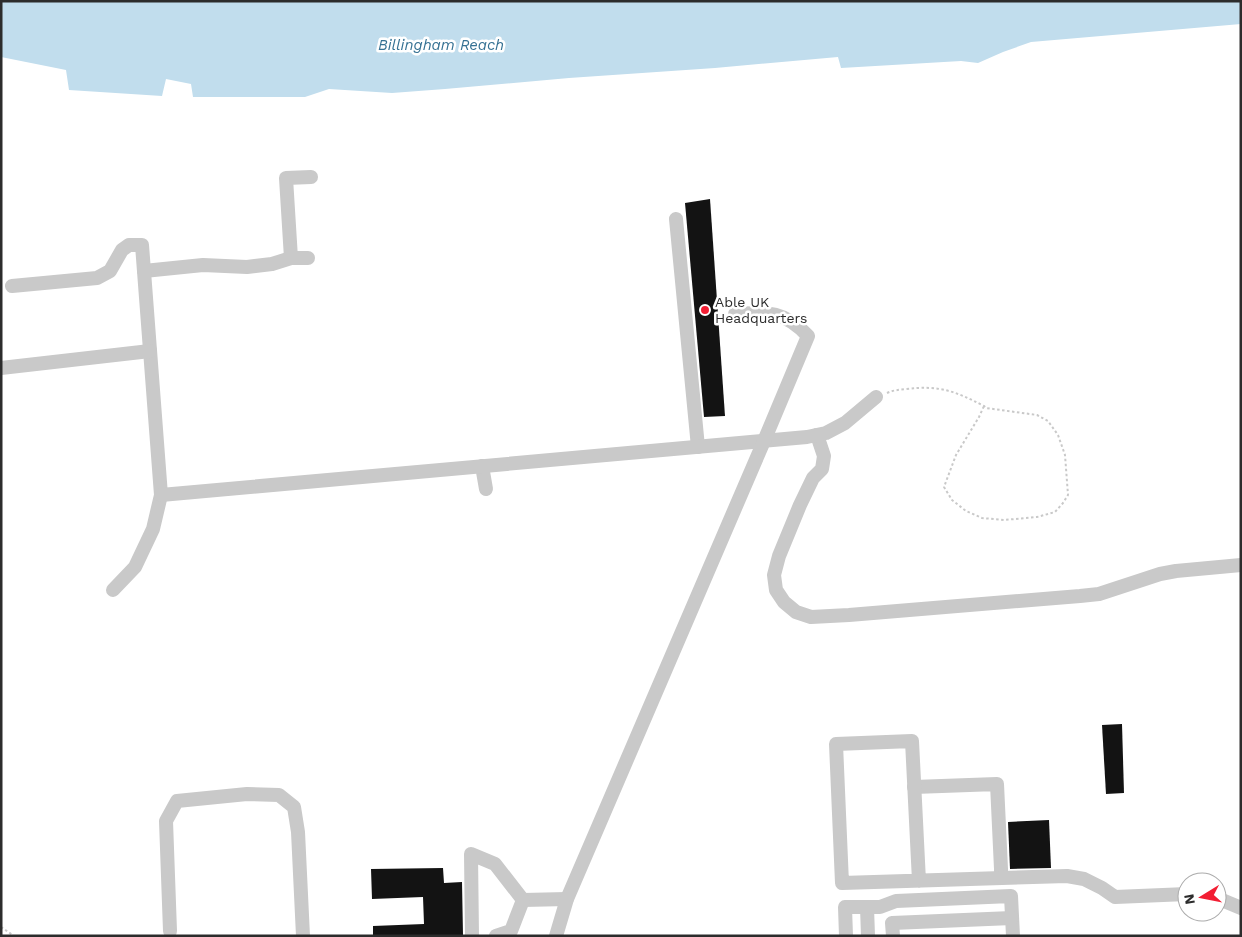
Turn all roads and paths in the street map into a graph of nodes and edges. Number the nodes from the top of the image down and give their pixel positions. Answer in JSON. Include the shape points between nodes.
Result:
{"nodes":[{"id":1,"x":311,"y":177,"type":"dead end"},
{"id":2,"x":676,"y":219,"type":"dead end"},
{"id":3,"x":291,"y":258,"type":"junction"},
{"id":4,"x":308,"y":258,"type":"dead end"},
{"id":5,"x":144,"y":271,"type":"junction"},
{"id":6,"x":12,"y":286,"type":"dead end"},
{"id":7,"x":735,"y":314,"type":"dead end"},
{"id":8,"x":150,"y":351,"type":"junction"},
{"id":9,"x":1,"y":368,"type":"edge"},
{"id":10,"x":876,"y":397,"type":"joint"},
{"id":11,"x":984,"y":406,"type":"junction"},
{"id":12,"x":812,"y":436,"type":"junction"},
{"id":13,"x":764,"y":441,"type":"junction"},
{"id":14,"x":746,"y":443,"type":"junction"},
{"id":15,"x":698,"y":447,"type":"junction"},
{"id":16,"x":482,"y":466,"type":"junction"},
{"id":17,"x":754,"y":466,"type":"junction"},
{"id":18,"x":486,"y":489,"type":"dead end"},
{"id":19,"x":161,"y":495,"type":"junction"},
{"id":20,"x":1241,"y":565,"type":"edge"},
{"id":21,"x":114,"y":590,"type":"dead end"},
{"id":22,"x":914,"y":787,"type":"junction"},
{"id":23,"x":1000,"y":878,"type":"junction"},
{"id":24,"x":919,"y":881,"type":"junction"},
{"id":25,"x":1177,"y":894,"type":"edge"},
{"id":26,"x":567,"y":899,"type":"junction"},
{"id":27,"x":523,"y":900,"type":"junction"},
{"id":28,"x":1227,"y":902,"type":"edge"},
{"id":29,"x":867,"y":908,"type":"junction"},
{"id":30,"x":1241,"y":908,"type":"edge"},
{"id":31,"x":1012,"y":918,"type":"junction"},
{"id":32,"x":1,"y":927,"type":"edge"},
{"id":33,"x":170,"y":931,"type":"dead end"},
{"id":34,"x":14,"y":936,"type":"edge"},
{"id":35,"x":303,"y":936,"type":"edge"},
{"id":36,"x":472,"y":936,"type":"edge"},
{"id":37,"x":496,"y":936,"type":"edge"},
{"id":38,"x":556,"y":936,"type":"edge"},
{"id":39,"x":846,"y":936,"type":"edge"},
{"id":40,"x":868,"y":936,"type":"edge"},
{"id":41,"x":893,"y":936,"type":"edge"},
{"id":42,"x":1013,"y":936,"type":"edge"}],
"edges":[{"from":1,"to":3,"type":"street","via":[[286,178]]},
{"from":2,"to":15,"type":"street"},
{"from":3,"to":4,"type":"street"},
{"from":3,"to":5,"type":"street","via":[[247,267],[203,265]]},
{"from":5,"to":6,"type":"street","via":[[142,244],[122,250],[110,271],[97,278]]},
{"from":5,"to":8,"type":"street"},
{"from":7,"to":13,"type":"street","via":[[757,312],[785,317],[808,336]]},
{"from":8,"to":9,"type":"street"},
{"from":8,"to":19,"type":"street"},
{"from":10,"to":11,"type":"path","via":[[891,391],[942,388]]},
{"from":10,"to":12,"type":"street","via":[[845,423]]},
{"from":11,"to":11,"type":"path","via":[[956,455],[944,487],[952,500],[982,518],[1004,520],[1055,512],[1068,495],[1065,455],[1058,435],[1048,421],[1036,415]]},
{"from":12,"to":13,"type":"street"},
{"from":12,"to":20,"type":"street","via":[[824,456],[822,469],[813,478],[800,505],[774,575],[776,590],[784,602],[796,612],[811,617],[1080,596],[1160,574]]},
{"from":13,"to":14,"type":"street"},
{"from":13,"to":17,"type":"street"},
{"from":14,"to":15,"type":"street"},
{"from":14,"to":17,"type":"street"},
{"from":15,"to":16,"type":"street"},
{"from":16,"to":18,"type":"street"},
{"from":16,"to":19,"type":"street"},
{"from":17,"to":26,"type":"street"},
{"from":19,"to":21,"type":"street","via":[[153,528],[135,567]]},
{"from":22,"to":23,"type":"street","via":[[997,784]]},
{"from":22,"to":24,"type":"street"},
{"from":22,"to":24,"type":"street","via":[[912,741],[836,744],[842,883]]},
{"from":23,"to":24,"type":"street"},
{"from":23,"to":25,"type":"street","via":[[1075,877],[1114,897]]},
{"from":26,"to":27,"type":"street"},
{"from":26,"to":38,"type":"street"},
{"from":27,"to":36,"type":"street","via":[[495,864],[471,854]]},
{"from":27,"to":37,"type":"street","via":[[511,931]]},
{"from":28,"to":30,"type":"street"},
{"from":29,"to":31,"type":"street","via":[[896,901],[1011,896]]},
{"from":29,"to":39,"type":"street","via":[[845,907]]},
{"from":29,"to":40,"type":"street"},
{"from":31,"to":41,"type":"street","via":[[892,923]]},
{"from":31,"to":42,"type":"street"},
{"from":32,"to":34,"type":"path"},
{"from":33,"to":35,"type":"street","via":[[166,821],[177,801],[248,794],[279,795],[294,806]]}]}
